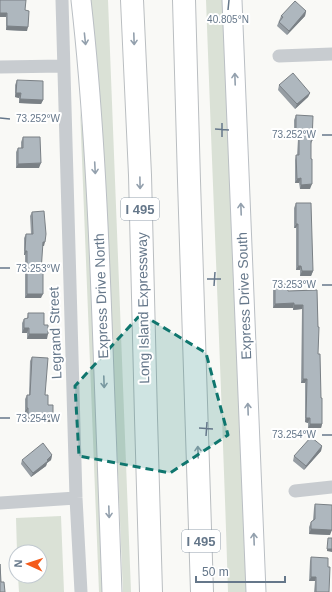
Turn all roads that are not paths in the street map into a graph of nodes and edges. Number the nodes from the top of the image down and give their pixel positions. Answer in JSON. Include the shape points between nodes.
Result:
{"nodes":[{"id":1,"x":62,"y":0,"type":"edge"},
{"id":2,"x":81,"y":0,"type":"edge"},
{"id":3,"x":132,"y":0,"type":"edge"},
{"id":4,"x":184,"y":0,"type":"edge"},
{"id":5,"x":232,"y":0,"type":"edge"},
{"id":6,"x":332,"y":54,"type":"edge"},
{"id":7,"x":279,"y":56,"type":"dead end"},
{"id":8,"x":63,"y":66,"type":"junction"},
{"id":9,"x":0,"y":67,"type":"edge"},
{"id":10,"x":332,"y":487,"type":"edge"},
{"id":11,"x":295,"y":491,"type":"dead end"},
{"id":12,"x":76,"y":498,"type":"junction"},
{"id":13,"x":0,"y":503,"type":"edge"},
{"id":14,"x":80,"y":592,"type":"edge"},
{"id":15,"x":112,"y":592,"type":"edge"},
{"id":16,"x":151,"y":592,"type":"edge"},
{"id":17,"x":202,"y":592,"type":"edge"},
{"id":18,"x":256,"y":592,"type":"edge"}],
"edges":[{"from":1,"to":8,"type":"street","name":"Legrand Street"},
{"from":2,"to":15,"type":"main road","name":"Express Drive North","one_way":true,"via":[[96,182]]},
{"from":3,"to":16,"type":"highway","name":"Long Island Expressway","number":"I 495","one_way":true,"via":[[140,175]]},
{"from":17,"to":4,"type":"highway","number":"I 495","one_way":true},
{"from":18,"to":5,"type":"main road","name":"Express Drive South","one_way":true},
{"from":6,"to":7,"type":"street"},
{"from":8,"to":9,"type":"street"},
{"from":8,"to":12,"type":"street","name":"Legrand Street"},
{"from":10,"to":11,"type":"street"},
{"from":12,"to":13,"type":"street"},
{"from":12,"to":14,"type":"street","name":"Legrand Street"}]}
